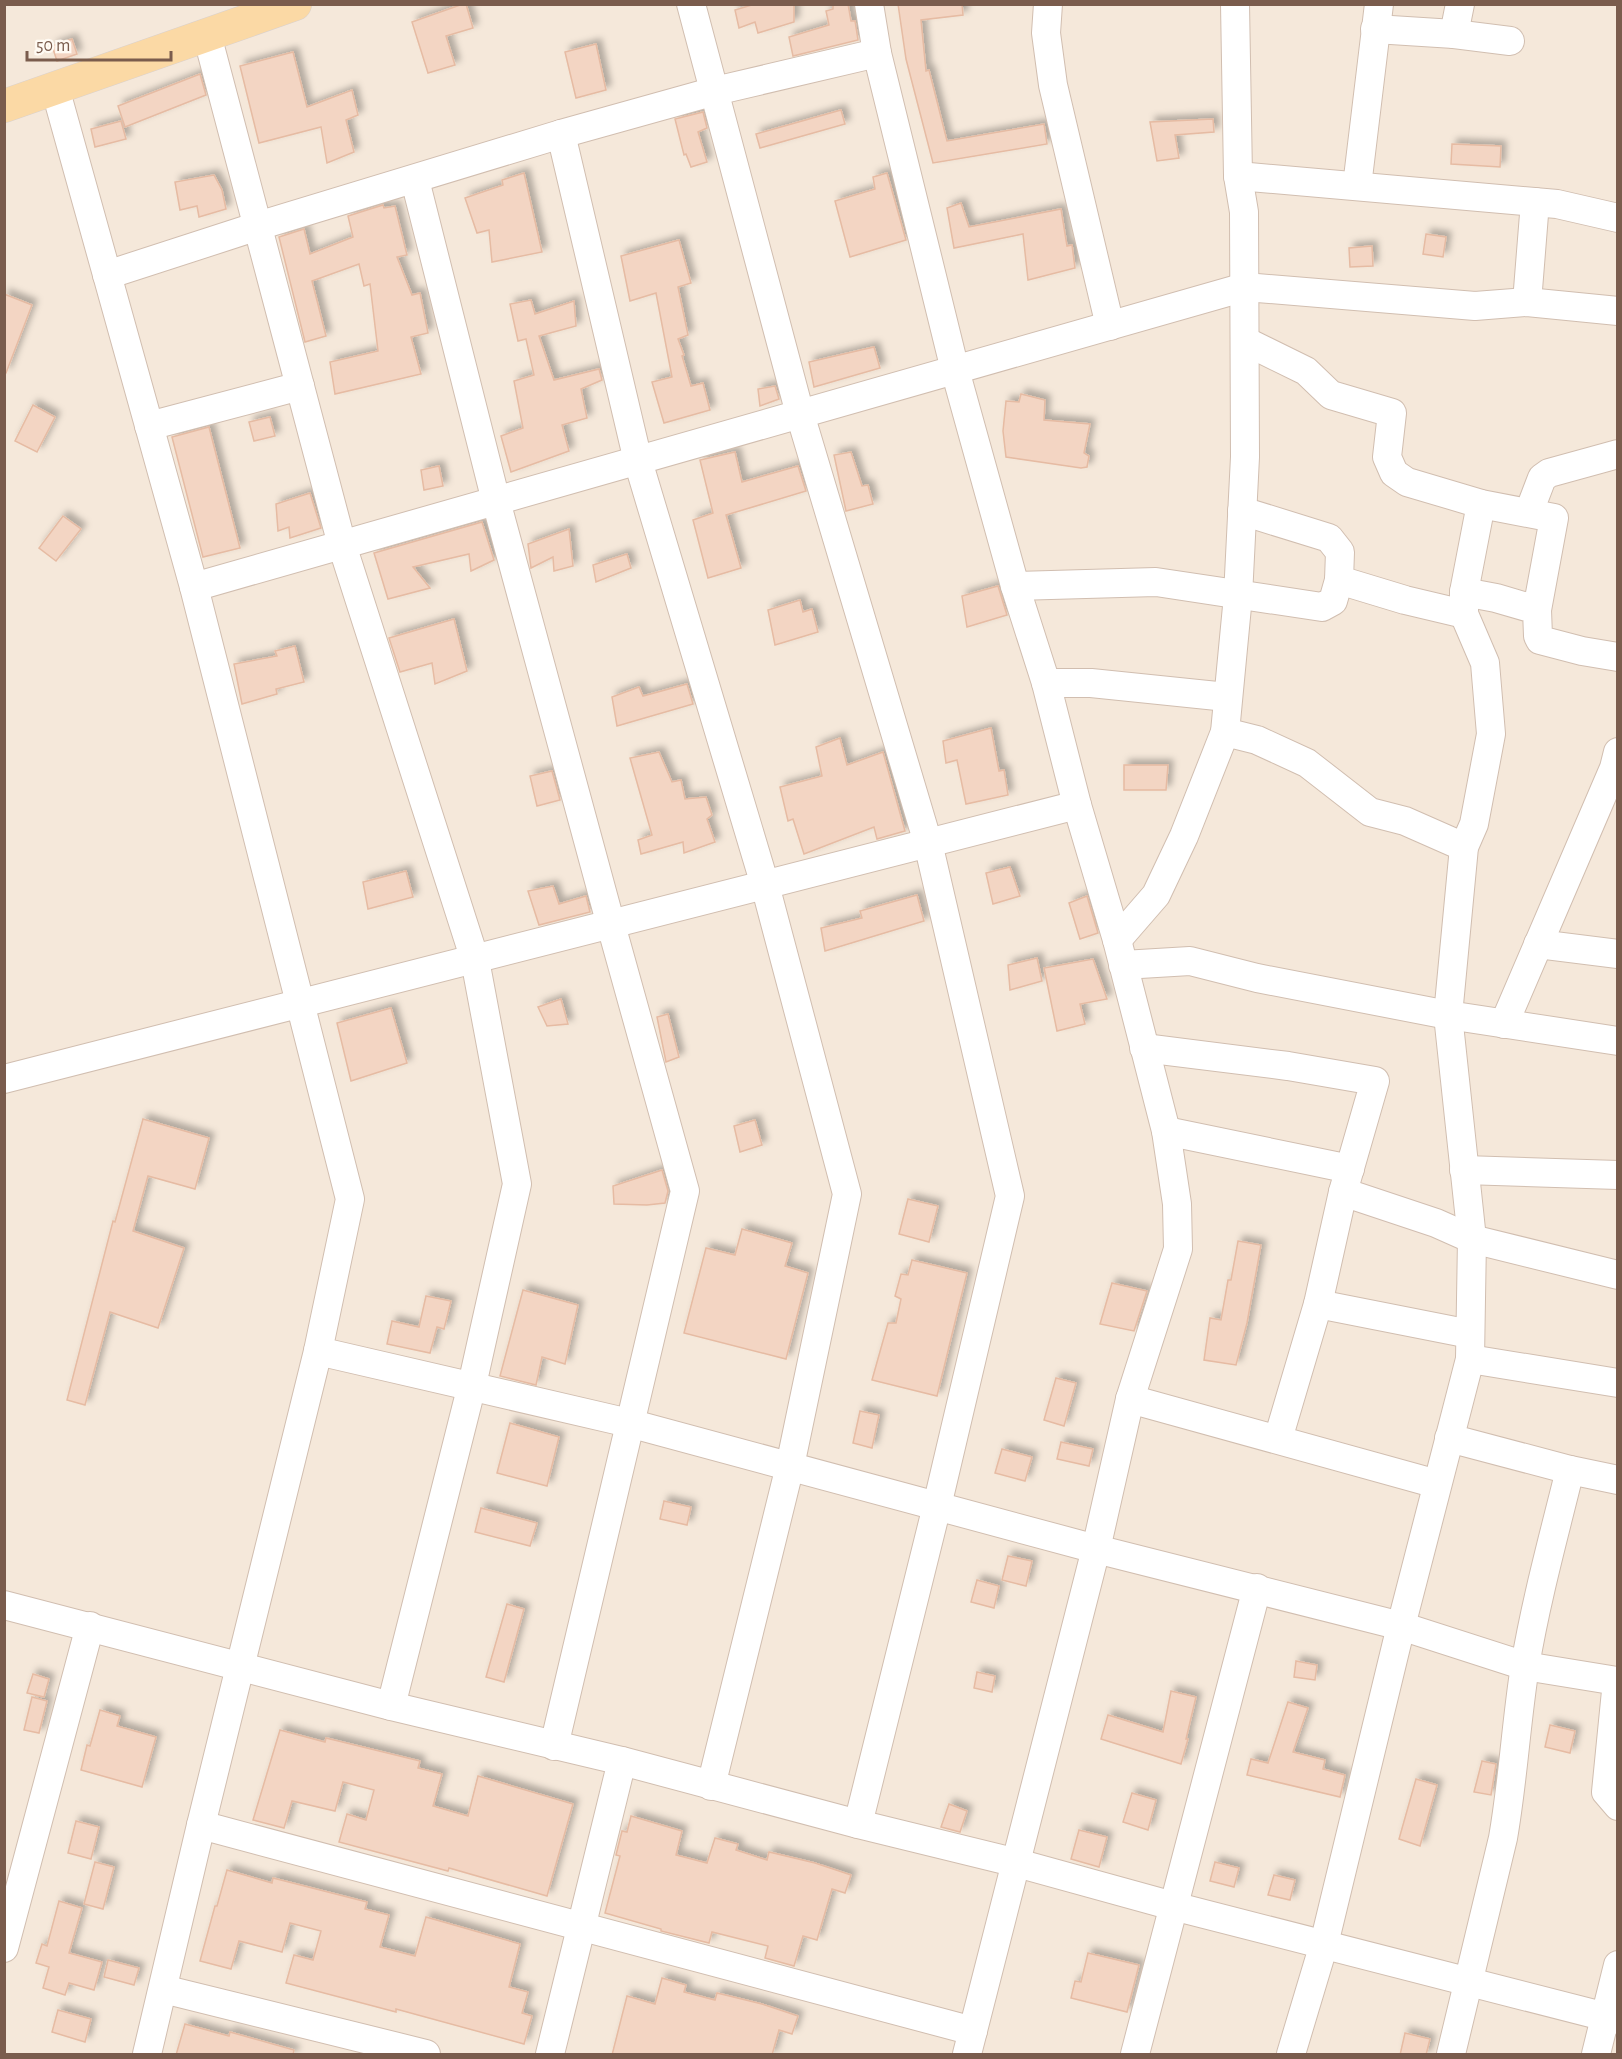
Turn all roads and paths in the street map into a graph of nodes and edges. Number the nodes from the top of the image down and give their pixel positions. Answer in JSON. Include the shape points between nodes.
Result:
{"nodes":[{"id":1,"x":295,"y":4,"type":"edge"},
{"id":2,"x":691,"y":4,"type":"edge"},
{"id":3,"x":869,"y":4,"type":"edge"},
{"id":4,"x":1048,"y":4,"type":"edge"},
{"id":5,"x":1235,"y":4,"type":"edge"},
{"id":6,"x":1460,"y":4,"type":"edge"},
{"id":7,"x":1377,"y":17,"type":"edge"},
{"id":8,"x":1454,"y":34,"type":"junction"},
{"id":9,"x":207,"y":35,"type":"junction"},
{"id":10,"x":1510,"y":41,"type":"dead end"},
{"id":11,"x":877,"y":53,"type":"junction"},
{"id":12,"x":55,"y":88,"type":"junction"},
{"id":13,"x":715,"y":91,"type":"junction"},
{"id":14,"x":5,"y":103,"type":"edge"},
{"id":15,"x":561,"y":135,"type":"junction"},
{"id":16,"x":1239,"y":176,"type":"junction"},
{"id":17,"x":415,"y":180,"type":"junction"},
{"id":18,"x":1357,"y":186,"type":"junction"},
{"id":19,"x":1535,"y":202,"type":"junction"},
{"id":20,"x":1617,"y":218,"type":"edge"},
{"id":21,"x":258,"y":226,"type":"junction"},
{"id":22,"x":108,"y":275,"type":"junction"},
{"id":23,"x":1245,"y":287,"type":"junction"},
{"id":24,"x":1527,"y":302,"type":"junction"},
{"id":25,"x":1617,"y":311,"type":"edge"},
{"id":26,"x":1110,"y":326,"type":"junction"},
{"id":27,"x":1245,"y":341,"type":"junction"},
{"id":28,"x":955,"y":370,"type":"junction"},
{"id":29,"x":300,"y":386,"type":"junction"},
{"id":30,"x":800,"y":414,"type":"junction"},
{"id":31,"x":149,"y":426,"type":"junction"},
{"id":32,"x":1617,"y":454,"type":"edge"},
{"id":33,"x":638,"y":461,"type":"junction"},
{"id":34,"x":496,"y":501,"type":"junction"},
{"id":35,"x":1481,"y":504,"type":"junction"},
{"id":36,"x":1242,"y":511,"type":"junction"},
{"id":37,"x":1529,"y":512,"type":"junction"},
{"id":38,"x":342,"y":545,"type":"junction"},
{"id":39,"x":1339,"y":580,"type":"junction"},
{"id":40,"x":1015,"y":586,"type":"junction"},
{"id":41,"x":194,"y":587,"type":"junction"},
{"id":42,"x":1238,"y":596,"type":"junction"},
{"id":43,"x":1464,"y":603,"type":"junction"},
{"id":44,"x":1537,"y":609,"type":"junction"},
{"id":45,"x":1617,"y":657,"type":"edge"},
{"id":46,"x":1046,"y":683,"type":"junction"},
{"id":47,"x":1227,"y":697,"type":"junction"},
{"id":48,"x":1225,"y":732,"type":"junction"},
{"id":49,"x":1616,"y":763,"type":"edge"},
{"id":50,"x":1077,"y":805,"type":"junction"},
{"id":51,"x":928,"y":843,"type":"junction"},
{"id":52,"x":1464,"y":847,"type":"junction"},
{"id":53,"x":765,"y":885,"type":"junction"},
{"id":54,"x":611,"y":925,"type":"junction"},
{"id":55,"x":1538,"y":944,"type":"junction"},
{"id":56,"x":1120,"y":952,"type":"junction"},
{"id":57,"x":1617,"y":954,"type":"edge"},
{"id":58,"x":475,"y":960,"type":"junction"},
{"id":59,"x":300,"y":1005,"type":"junction"},
{"id":60,"x":1448,"y":1016,"type":"junction"},
{"id":61,"x":1504,"y":1024,"type":"junction"},
{"id":62,"x":1617,"y":1041,"type":"edge"},
{"id":63,"x":1144,"y":1048,"type":"junction"},
{"id":64,"x":4,"y":1079,"type":"edge"},
{"id":65,"x":1166,"y":1131,"type":"junction"},
{"id":66,"x":1464,"y":1170,"type":"junction"},
{"id":67,"x":1617,"y":1175,"type":"edge"},
{"id":68,"x":1347,"y":1181,"type":"junction"},
{"id":69,"x":1472,"y":1239,"type":"junction"},
{"id":70,"x":1617,"y":1275,"type":"edge"},
{"id":71,"x":1318,"y":1304,"type":"junction"},
{"id":72,"x":1470,"y":1346,"type":"junction"},
{"id":73,"x":318,"y":1351,"type":"junction"},
{"id":74,"x":1617,"y":1383,"type":"edge"},
{"id":75,"x":472,"y":1385,"type":"junction"},
{"id":76,"x":1130,"y":1399,"type":"junction"},
{"id":77,"x":629,"y":1422,"type":"junction"},
{"id":78,"x":1449,"y":1438,"type":"junction"},
{"id":79,"x":1278,"y":1439,"type":"junction"},
{"id":80,"x":790,"y":1466,"type":"junction"},
{"id":81,"x":1570,"y":1470,"type":"junction"},
{"id":82,"x":1617,"y":1480,"type":"edge"},
{"id":83,"x":1437,"y":1484,"type":"junction"},
{"id":84,"x":937,"y":1506,"type":"junction"},
{"id":85,"x":1096,"y":1549,"type":"junction"},
{"id":86,"x":1257,"y":1588,"type":"junction"},
{"id":87,"x":4,"y":1605,"type":"edge"},
{"id":88,"x":90,"y":1626,"type":"junction"},
{"id":89,"x":1401,"y":1626,"type":"junction"},
{"id":90,"x":1525,"y":1666,"type":"junction"},
{"id":91,"x":239,"y":1667,"type":"junction"},
{"id":92,"x":1617,"y":1679,"type":"edge"},
{"id":93,"x":391,"y":1706,"type":"junction"},
{"id":94,"x":554,"y":1746,"type":"junction"},
{"id":95,"x":622,"y":1761,"type":"junction"},
{"id":96,"x":711,"y":1786,"type":"junction"},
{"id":97,"x":1617,"y":1806,"type":"edge"},
{"id":98,"x":858,"y":1824,"type":"junction"},
{"id":99,"x":201,"y":1825,"type":"junction"},
{"id":100,"x":1017,"y":1863,"type":"junction"},
{"id":101,"x":1173,"y":1906,"type":"junction"},
{"id":102,"x":581,"y":1927,"type":"junction"},
{"id":103,"x":1323,"y":1944,"type":"junction"},
{"id":104,"x":4,"y":1948,"type":"edge"},
{"id":105,"x":1617,"y":1965,"type":"edge"},
{"id":106,"x":1470,"y":1982,"type":"junction"},
{"id":107,"x":164,"y":1989,"type":"junction"},
{"id":108,"x":1611,"y":2018,"type":"edge"},
{"id":109,"x":970,"y":2043,"type":"edge"},
{"id":110,"x":147,"y":2055,"type":"edge"},
{"id":111,"x":426,"y":2055,"type":"edge"},
{"id":112,"x":550,"y":2055,"type":"edge"},
{"id":113,"x":1135,"y":2055,"type":"edge"},
{"id":114,"x":1291,"y":2055,"type":"edge"},
{"id":115,"x":1451,"y":2055,"type":"edge"},
{"id":116,"x":1596,"y":2055,"type":"edge"}],
"edges":[{"from":1,"to":9,"type":"main road"},
{"from":2,"to":13,"type":"street"},
{"from":3,"to":11,"type":"street"},
{"from":4,"to":26,"type":"street","via":[[1046,33],[1053,85]]},
{"from":5,"to":16,"type":"street"},
{"from":6,"to":8,"type":"street"},
{"from":7,"to":8,"type":"street"},
{"from":7,"to":18,"type":"street"},
{"from":8,"to":10,"type":"street"},
{"from":9,"to":12,"type":"main road"},
{"from":9,"to":21,"type":"street"},
{"from":11,"to":13,"type":"street"},
{"from":11,"to":28,"type":"street"},
{"from":12,"to":14,"type":"main road"},
{"from":12,"to":22,"type":"street"},
{"from":13,"to":15,"type":"street"},
{"from":13,"to":30,"type":"street"},
{"from":15,"to":17,"type":"street"},
{"from":15,"to":33,"type":"street"},
{"from":16,"to":18,"type":"street"},
{"from":16,"to":23,"type":"street","via":[[1244,212]]},
{"from":17,"to":21,"type":"street"},
{"from":17,"to":34,"type":"street"},
{"from":18,"to":19,"type":"street"},
{"from":19,"to":20,"type":"street"},
{"from":19,"to":24,"type":"street"},
{"from":21,"to":22,"type":"street"},
{"from":21,"to":29,"type":"street"},
{"from":22,"to":31,"type":"street"},
{"from":23,"to":24,"type":"street","via":[[1475,306]]},
{"from":23,"to":26,"type":"street"},
{"from":23,"to":27,"type":"street"},
{"from":24,"to":25,"type":"street"},
{"from":26,"to":28,"type":"street"},
{"from":27,"to":35,"type":"street","via":[[1306,370],[1331,395],[1392,413],[1387,457],[1394,473],[1407,482]]},
{"from":27,"to":36,"type":"street"},
{"from":28,"to":30,"type":"street"},
{"from":28,"to":40,"type":"street"},
{"from":29,"to":31,"type":"street"},
{"from":29,"to":38,"type":"street"},
{"from":30,"to":33,"type":"street"},
{"from":30,"to":51,"type":"street"},
{"from":31,"to":41,"type":"street"},
{"from":32,"to":37,"type":"street","via":[[1542,478]]},
{"from":33,"to":34,"type":"street"},
{"from":33,"to":53,"type":"street"},
{"from":34,"to":38,"type":"street"},
{"from":34,"to":54,"type":"street"},
{"from":35,"to":37,"type":"street"},
{"from":35,"to":43,"type":"street"},
{"from":36,"to":39,"type":"street","via":[[1329,538],[1340,552]]},
{"from":36,"to":42,"type":"street"},
{"from":37,"to":44,"type":"street","via":[[1554,518]]},
{"from":38,"to":41,"type":"street"},
{"from":38,"to":58,"type":"street"},
{"from":39,"to":42,"type":"street","via":[[1333,601],[1322,607]]},
{"from":39,"to":43,"type":"street","via":[[1405,600]]},
{"from":40,"to":42,"type":"street","via":[[1156,582]]},
{"from":40,"to":46,"type":"street"},
{"from":41,"to":59,"type":"street"},
{"from":42,"to":47,"type":"street"},
{"from":43,"to":44,"type":"street","via":[[1496,598]]},
{"from":43,"to":52,"type":"street","via":[[1485,663],[1491,734],[1474,824]]},
{"from":44,"to":45,"type":"street","via":[[1540,640]]},
{"from":46,"to":47,"type":"street","via":[[1091,683]]},
{"from":46,"to":50,"type":"street"},
{"from":47,"to":48,"type":"street"},
{"from":48,"to":52,"type":"street","via":[[1257,740],[1307,763],[1370,812],[1406,821]]},
{"from":48,"to":56,"type":"street","via":[[1156,896]]},
{"from":49,"to":55,"type":"street"},
{"from":50,"to":51,"type":"street"},
{"from":50,"to":56,"type":"street"},
{"from":51,"to":53,"type":"street"},
{"from":51,"to":84,"type":"street","via":[[1010,1196]]},
{"from":52,"to":60,"type":"street"},
{"from":53,"to":54,"type":"street"},
{"from":53,"to":80,"type":"street","via":[[847,1194]]},
{"from":54,"to":58,"type":"street"},
{"from":54,"to":77,"type":"street","via":[[685,1191]]},
{"from":55,"to":57,"type":"street"},
{"from":55,"to":61,"type":"street"},
{"from":56,"to":60,"type":"street","via":[[1190,961]]},
{"from":56,"to":63,"type":"street"},
{"from":58,"to":59,"type":"street"},
{"from":58,"to":75,"type":"street","via":[[518,1184]]},
{"from":59,"to":64,"type":"street"},
{"from":59,"to":73,"type":"street","via":[[350,1199]]},
{"from":60,"to":61,"type":"street"},
{"from":60,"to":66,"type":"street"},
{"from":61,"to":62,"type":"street"},
{"from":63,"to":65,"type":"street"},
{"from":63,"to":68,"type":"street","via":[[1375,1081]]},
{"from":65,"to":68,"type":"street"},
{"from":65,"to":76,"type":"street","via":[[1177,1204],[1178,1249]]},
{"from":66,"to":67,"type":"street"},
{"from":66,"to":69,"type":"street"},
{"from":68,"to":69,"type":"street"},
{"from":68,"to":71,"type":"street"},
{"from":69,"to":70,"type":"street"},
{"from":69,"to":72,"type":"street"},
{"from":71,"to":72,"type":"street"},
{"from":71,"to":79,"type":"street"},
{"from":72,"to":74,"type":"street"},
{"from":72,"to":78,"type":"street"},
{"from":73,"to":75,"type":"street"},
{"from":73,"to":91,"type":"street"},
{"from":75,"to":77,"type":"street"},
{"from":75,"to":93,"type":"street"},
{"from":76,"to":79,"type":"street"},
{"from":76,"to":85,"type":"street"},
{"from":77,"to":80,"type":"street"},
{"from":77,"to":94,"type":"street"},
{"from":78,"to":81,"type":"street"},
{"from":78,"to":83,"type":"street"},
{"from":79,"to":83,"type":"street"},
{"from":80,"to":84,"type":"street"},
{"from":80,"to":96,"type":"street"},
{"from":81,"to":82,"type":"street"},
{"from":81,"to":90,"type":"street"},
{"from":83,"to":89,"type":"street"},
{"from":84,"to":85,"type":"street"},
{"from":84,"to":98,"type":"street"},
{"from":85,"to":86,"type":"street"},
{"from":85,"to":100,"type":"street"},
{"from":86,"to":89,"type":"street"},
{"from":86,"to":101,"type":"street"},
{"from":87,"to":88,"type":"street"},
{"from":88,"to":91,"type":"street"},
{"from":88,"to":104,"type":"street"},
{"from":89,"to":90,"type":"street"},
{"from":89,"to":103,"type":"street"},
{"from":90,"to":92,"type":"street"},
{"from":90,"to":106,"type":"street","via":[[1505,1826]]},
{"from":91,"to":93,"type":"street"},
{"from":91,"to":99,"type":"street"},
{"from":92,"to":97,"type":"street","via":[[1606,1792]]},
{"from":93,"to":94,"type":"street"},
{"from":94,"to":95,"type":"street"},
{"from":95,"to":96,"type":"street"},
{"from":95,"to":102,"type":"street"},
{"from":96,"to":98,"type":"street"},
{"from":98,"to":100,"type":"street"},
{"from":99,"to":102,"type":"street"},
{"from":99,"to":107,"type":"street"},
{"from":100,"to":101,"type":"street"},
{"from":100,"to":109,"type":"street"},
{"from":101,"to":103,"type":"street"},
{"from":101,"to":113,"type":"street"},
{"from":102,"to":109,"type":"street"},
{"from":102,"to":112,"type":"street"},
{"from":103,"to":106,"type":"street"},
{"from":103,"to":114,"type":"street"},
{"from":105,"to":108,"type":"street"},
{"from":106,"to":108,"type":"street"},
{"from":106,"to":115,"type":"street"},
{"from":107,"to":110,"type":"street"},
{"from":107,"to":111,"type":"street"},
{"from":108,"to":116,"type":"street"}]}
